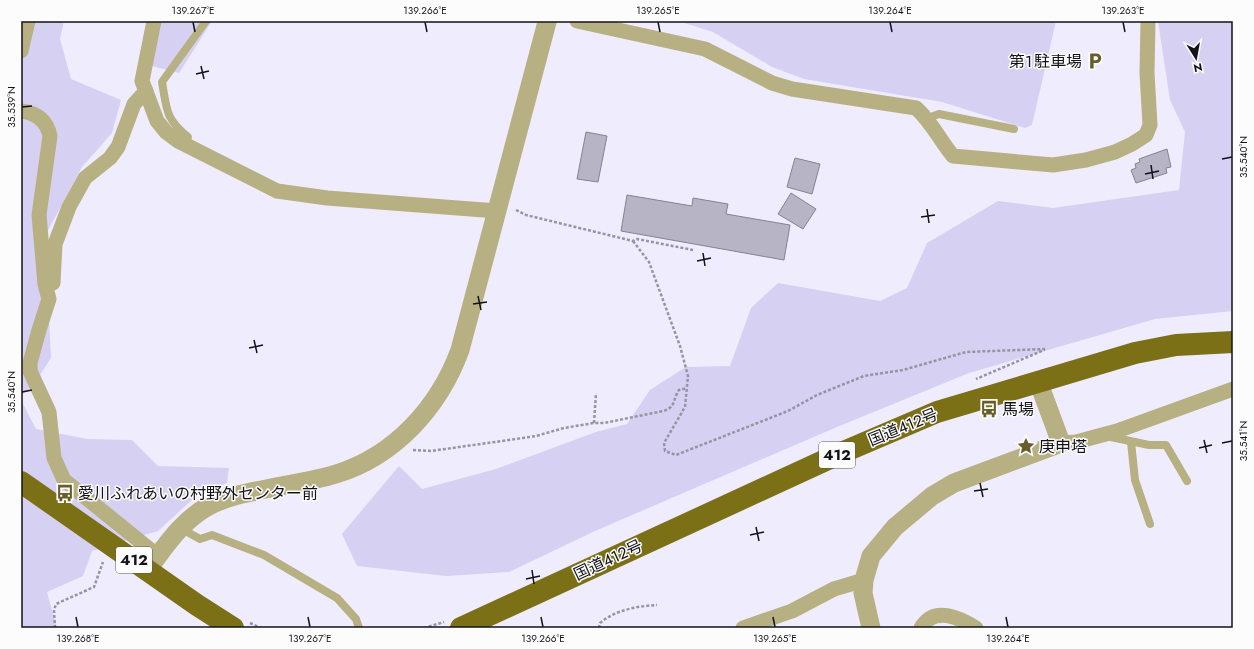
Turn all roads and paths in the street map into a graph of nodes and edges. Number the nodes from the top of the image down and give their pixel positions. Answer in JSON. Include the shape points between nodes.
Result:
{"nodes":[{"id":1,"x":28,"y":21,"type":"edge"},
{"id":2,"x":154,"y":21,"type":"edge"},
{"id":3,"x":206,"y":21,"type":"edge"},
{"id":4,"x":549,"y":21,"type":"edge"},
{"id":5,"x":577,"y":21,"type":"edge"},
{"id":6,"x":1148,"y":21,"type":"edge"},
{"id":7,"x":21,"y":51,"type":"edge"},
{"id":8,"x":146,"y":91,"type":"junction"},
{"id":9,"x":21,"y":111,"type":"edge"},
{"id":10,"x":928,"y":118,"type":"junction"},
{"id":11,"x":1014,"y":129,"type":"dead end"},
{"id":12,"x":186,"y":145,"type":"junction"},
{"id":13,"x":498,"y":206,"type":"junction"},
{"id":14,"x":633,"y":240,"type":"junction"},
{"id":15,"x":693,"y":250,"type":"dead end"},
{"id":16,"x":49,"y":299,"type":"junction"},
{"id":17,"x":1233,"y":342,"type":"edge"},
{"id":18,"x":970,"y":381,"type":"dead end"},
{"id":19,"x":1038,"y":381,"type":"junction"},
{"id":20,"x":687,"y":388,"type":"junction"},
{"id":21,"x":1233,"y":389,"type":"edge"},
{"id":22,"x":596,"y":393,"type":"dead end"},
{"id":23,"x":594,"y":423,"type":"junction"},
{"id":24,"x":1109,"y":433,"type":"junction"},
{"id":25,"x":399,"y":440,"type":"junction"},
{"id":26,"x":1131,"y":442,"type":"junction"},
{"id":27,"x":1061,"y":443,"type":"junction"},
{"id":28,"x":1187,"y":482,"type":"dead end"},
{"id":29,"x":28,"y":487,"type":"edge"},
{"id":30,"x":1150,"y":524,"type":"dead end"},
{"id":31,"x":179,"y":528,"type":"junction"},
{"id":32,"x":110,"y":543,"type":"junction"},
{"id":33,"x":153,"y":562,"type":"junction"},
{"id":34,"x":864,"y":580,"type":"junction"},
{"id":35,"x":657,"y":605,"type":"dead end"},
{"id":36,"x":54,"y":628,"type":"edge"},
{"id":37,"x":233,"y":628,"type":"edge"},
{"id":38,"x":359,"y":628,"type":"edge"},
{"id":39,"x":461,"y":628,"type":"edge"},
{"id":40,"x":599,"y":628,"type":"edge"},
{"id":41,"x":743,"y":628,"type":"edge"},
{"id":42,"x":871,"y":628,"type":"edge"},
{"id":43,"x":922,"y":628,"type":"edge"},
{"id":44,"x":976,"y":628,"type":"edge"}],
"edges":[{"from":1,"to":7,"type":"street"},
{"from":2,"to":8,"type":"street","via":[[142,81]]},
{"from":3,"to":12,"type":"lane","via":[[162,82],[167,114],[174,125],[188,137]]},
{"from":4,"to":13,"type":"street"},
{"from":5,"to":10,"type":"street","via":[[705,49],[772,84],[916,108]]},
{"from":6,"to":10,"type":"street","via":[[1150,125],[1146,135],[1115,152],[1053,165],[953,156],[940,140]]},
{"from":8,"to":12,"type":"street","via":[[157,121],[166,132]]},
{"from":8,"to":16,"type":"street","via":[[134,104],[118,147],[110,158],[85,178],[69,207],[55,244],[53,284]]},
{"from":9,"to":16,"type":"street","via":[[34,114],[44,121],[49,129],[39,215],[45,284]]},
{"from":10,"to":11,"type":"lane","via":[[939,114]]},
{"from":12,"to":13,"type":"street","via":[[277,191],[327,198]]},
{"from":13,"to":14,"type":"path"},
{"from":13,"to":25,"type":"street","via":[[453,369],[430,405]]},
{"from":14,"to":15,"type":"path"},
{"from":14,"to":20,"type":"path","via":[[649,262],[680,346],[688,376]]},
{"from":16,"to":33,"type":"street","via":[[30,363],[30,371],[49,412],[54,458],[64,480]]},
{"from":17,"to":19,"type":"highway","name":"国道412号","number":"412","via":[[1176,345],[1135,353]]},
{"from":18,"to":20,"type":"path","via":[[1044,348],[966,352],[903,370],[864,376],[817,394],[788,411],[676,455],[670,454],[665,450],[664,442],[685,407]]},
{"from":19,"to":27,"type":"street"},
{"from":19,"to":39,"type":"highway","name":"国道412号","number":"412","via":[[937,412],[841,453]]},
{"from":20,"to":23,"type":"path","via":[[678,392],[674,404],[668,410]]},
{"from":21,"to":24,"type":"street"},
{"from":22,"to":23,"type":"path"},
{"from":23,"to":25,"type":"path","via":[[536,436],[431,451],[416,451]]},
{"from":24,"to":26,"type":"lane","via":[[1111,437]]},
{"from":24,"to":27,"type":"street","via":[[1076,442]]},
{"from":25,"to":31,"type":"street","via":[[374,456],[337,474],[222,500],[206,508]]},
{"from":26,"to":28,"type":"lane","via":[[1166,445]]},
{"from":26,"to":30,"type":"lane","via":[[1135,480]]},
{"from":27,"to":34,"type":"street","via":[[954,483],[932,496],[885,537],[871,556]]},
{"from":29,"to":32,"type":"highway","number":"412"},
{"from":31,"to":33,"type":"street"},
{"from":31,"to":38,"type":"lane","via":[[200,539],[212,535],[264,555],[337,598],[356,619]]},
{"from":32,"to":33,"type":"highway","number":"412"},
{"from":32,"to":36,"type":"path","via":[[94,587],[56,604]]},
{"from":33,"to":37,"type":"highway","number":"412","via":[[197,605]]},
{"from":34,"to":41,"type":"street","via":[[834,589],[792,611]]},
{"from":34,"to":42,"type":"street","via":[[863,593]]},
{"from":35,"to":40,"type":"path","via":[[640,606],[607,617],[600,623]]},
{"from":43,"to":44,"type":"street","via":[[924,623],[938,615],[950,615]]}]}
